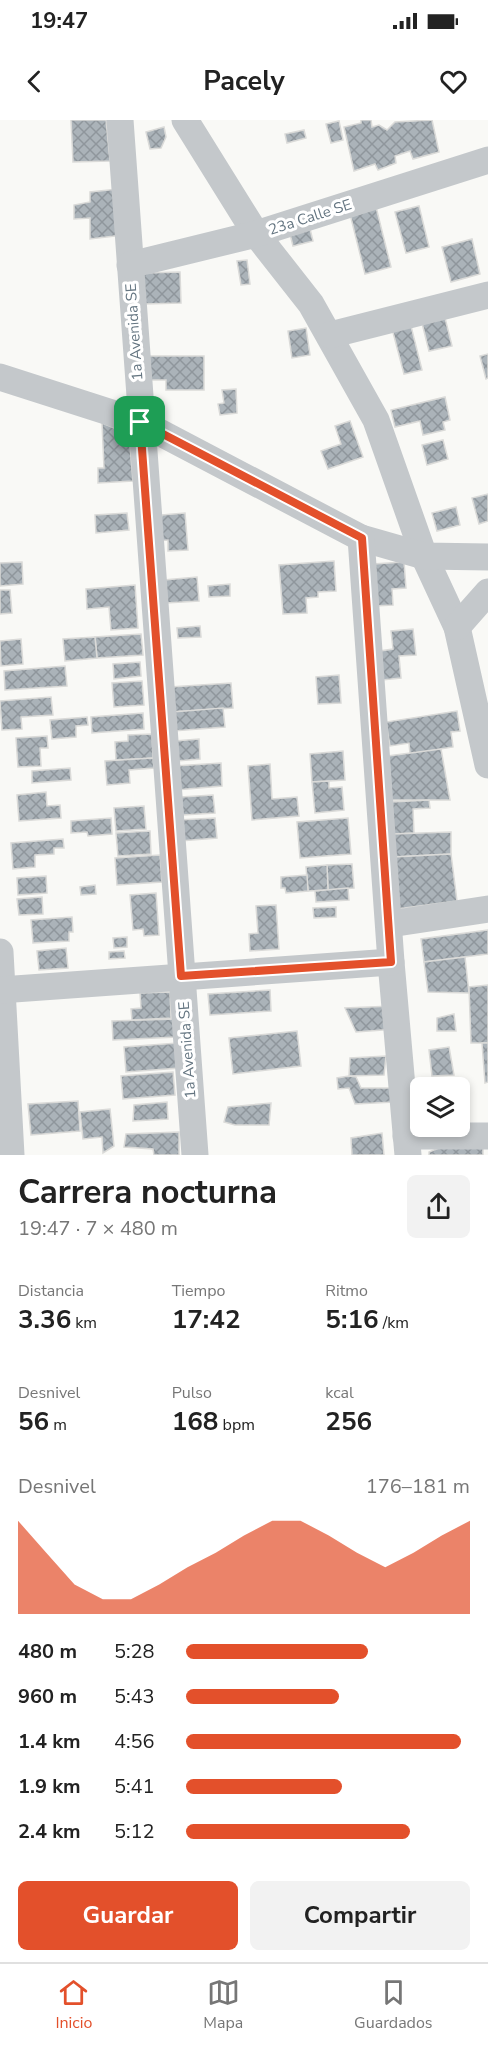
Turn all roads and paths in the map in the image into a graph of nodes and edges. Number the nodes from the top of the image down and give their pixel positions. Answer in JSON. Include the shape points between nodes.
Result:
{"nodes":[{"id":1,"x":120,"y":120,"type":"edge"},
{"id":2,"x":185,"y":120,"type":"edge"},
{"id":3,"x":487,"y":165,"type":"edge"},
{"id":4,"x":256,"y":234,"type":"junction"},
{"id":5,"x":130,"y":265,"type":"junction"},
{"id":6,"x":488,"y":295,"type":"edge"},
{"id":7,"x":330,"y":335,"type":"junction"},
{"id":8,"x":0,"y":377,"type":"edge"},
{"id":9,"x":140,"y":422,"type":"junction"},
{"id":10,"x":362,"y":538,"type":"junction"},
{"id":11,"x":424,"y":556,"type":"junction"},
{"id":12,"x":488,"y":557,"type":"edge"},
{"id":13,"x":488,"y":592,"type":"edge"},
{"id":14,"x":457,"y":627,"type":"junction"},
{"id":15,"x":488,"y":765,"type":"edge"},
{"id":16,"x":488,"y":909,"type":"edge"},
{"id":17,"x":390,"y":924,"type":"junction"},
{"id":18,"x":0,"y":952,"type":"edge"},
{"id":19,"x":391,"y":962,"type":"junction"},
{"id":20,"x":181,"y":976,"type":"junction"},
{"id":21,"x":1,"y":990,"type":"edge"},
{"id":22,"x":488,"y":1136,"type":"edge"},
{"id":23,"x":407,"y":1145,"type":"edge"},
{"id":24,"x":11,"y":1155,"type":"edge"},
{"id":25,"x":195,"y":1155,"type":"edge"}],
"edges":[{"from":1,"to":5,"type":"street","name":"1a Avenida SE"},
{"from":2,"to":4,"type":"street"},
{"from":3,"to":4,"type":"street","name":"23a Calle SE"},
{"from":4,"to":5,"type":"street","name":"23a Calle SE"},
{"from":4,"to":7,"type":"street"},
{"from":5,"to":9,"type":"street","name":"1a Avenida SE"},
{"from":6,"to":7,"type":"street"},
{"from":7,"to":11,"type":"street","via":[[376,420]]},
{"from":8,"to":9,"type":"street"},
{"from":9,"to":10,"type":"street"},
{"from":9,"to":20,"type":"street","name":"1a Avenida SE"},
{"from":10,"to":11,"type":"street"},
{"from":10,"to":17,"type":"street"},
{"from":11,"to":12,"type":"street"},
{"from":11,"to":14,"type":"street"},
{"from":13,"to":14,"type":"street"},
{"from":14,"to":15,"type":"street"},
{"from":16,"to":17,"type":"street"},
{"from":17,"to":19,"type":"street"},
{"from":18,"to":21,"type":"street"},
{"from":19,"to":20,"type":"street"},
{"from":19,"to":23,"type":"street"},
{"from":20,"to":21,"type":"street"},
{"from":20,"to":25,"type":"street","name":"1a Avenida SE"},
{"from":21,"to":24,"type":"street"},
{"from":22,"to":23,"type":"street"}]}
